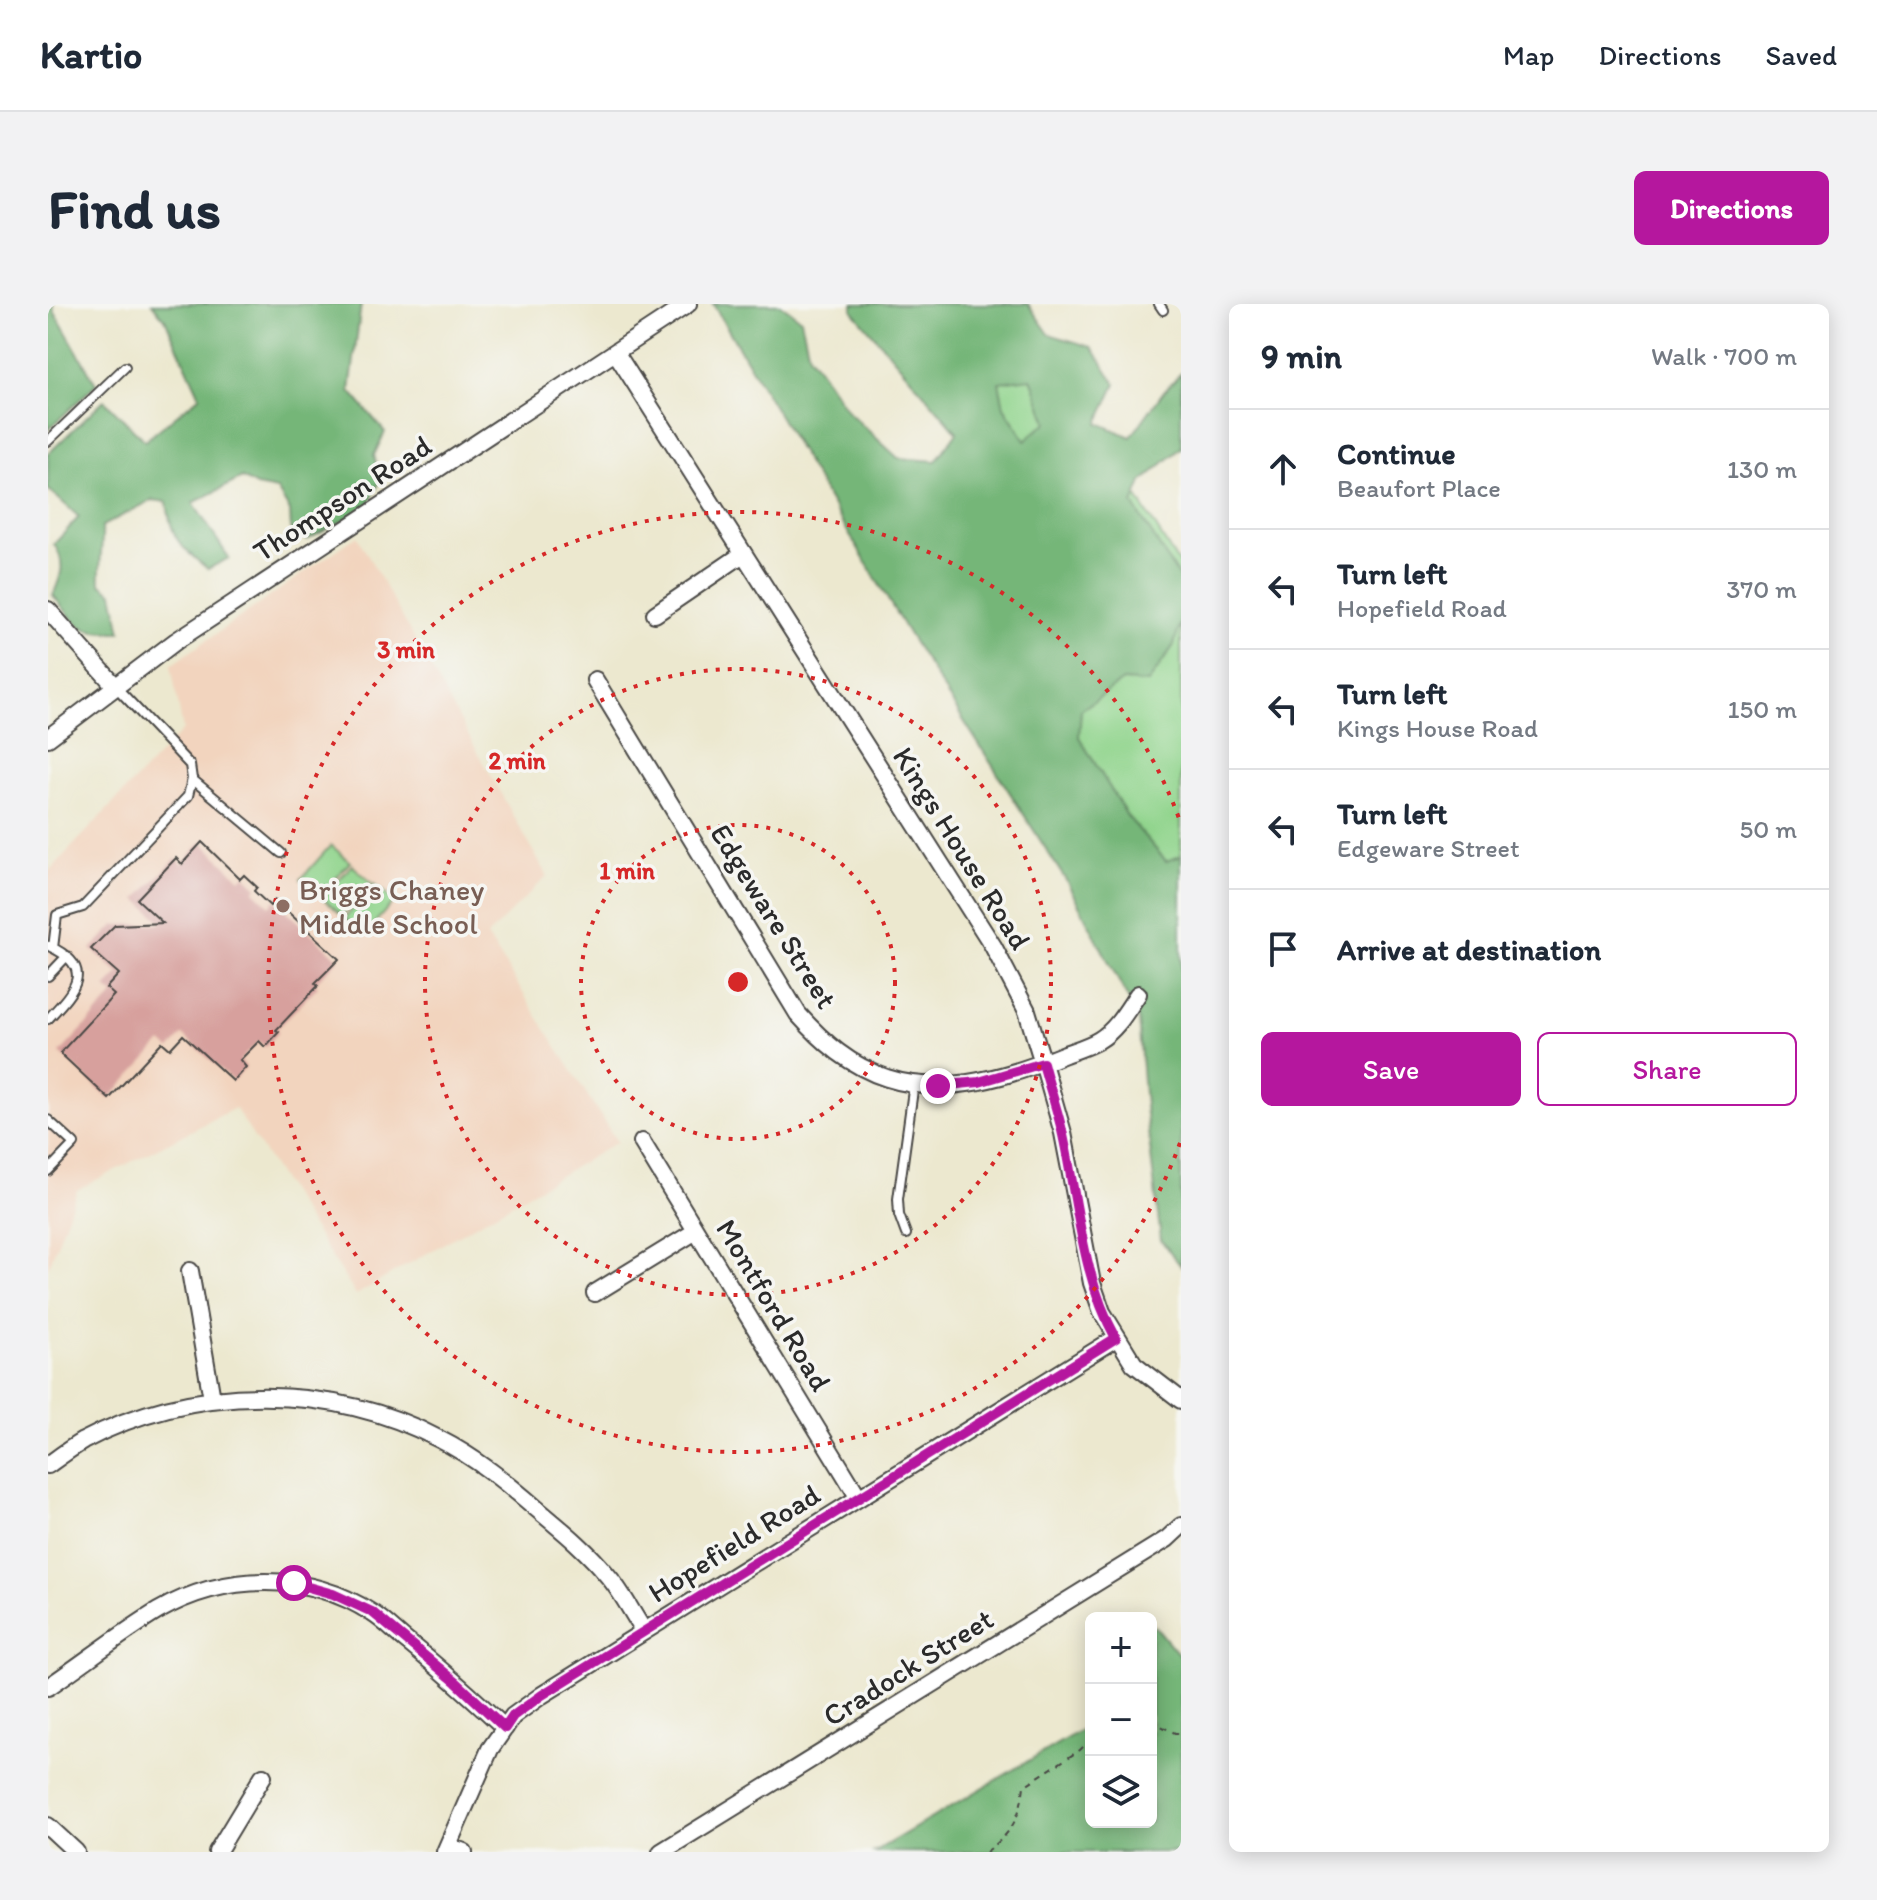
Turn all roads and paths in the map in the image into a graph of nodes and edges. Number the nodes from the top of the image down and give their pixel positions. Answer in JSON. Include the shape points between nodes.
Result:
{"nodes":[{"id":1,"x":688,"y":304,"type":"edge"},
{"id":2,"x":616,"y":353,"type":"junction"},
{"id":3,"x":125,"y":367,"type":"dead end"},
{"id":4,"x":48,"y":441,"type":"edge"},
{"id":5,"x":743,"y":554,"type":"junction"},
{"id":6,"x":48,"y":610,"type":"edge"},
{"id":7,"x":655,"y":614,"type":"dead end"},
{"id":8,"x":595,"y":680,"type":"dead end"},
{"id":9,"x":116,"y":687,"type":"junction"},
{"id":10,"x":48,"y":738,"type":"edge"},
{"id":11,"x":192,"y":779,"type":"junction"},
{"id":12,"x":281,"y":853,"type":"dead end"},
{"id":13,"x":52,"y":915,"type":"edge"},
{"id":14,"x":50,"y":946,"type":"edge"},
{"id":15,"x":67,"y":956,"type":"junction"},
{"id":16,"x":48,"y":976,"type":"edge"},
{"id":17,"x":1138,"y":994,"type":"dead end"},
{"id":18,"x":48,"y":1019,"type":"edge"},
{"id":19,"x":1043,"y":1063,"type":"junction"},
{"id":20,"x":915,"y":1082,"type":"junction"},
{"id":21,"x":48,"y":1120,"type":"edge"},
{"id":22,"x":642,"y":1142,"type":"dead end"},
{"id":23,"x":48,"y":1171,"type":"edge"},
{"id":24,"x":696,"y":1231,"type":"junction"},
{"id":25,"x":906,"y":1234,"type":"dead end"},
{"id":26,"x":190,"y":1271,"type":"dead end"},
{"id":27,"x":595,"y":1293,"type":"dead end"},
{"id":28,"x":1116,"y":1338,"type":"junction"},
{"id":29,"x":212,"y":1399,"type":"junction"},
{"id":30,"x":1181,"y":1400,"type":"edge"},
{"id":31,"x":48,"y":1465,"type":"edge"},
{"id":32,"x":859,"y":1498,"type":"junction"},
{"id":33,"x":1181,"y":1526,"type":"edge"},
{"id":34,"x":644,"y":1631,"type":"junction"},
{"id":35,"x":48,"y":1687,"type":"edge"},
{"id":36,"x":1157,"y":1724,"type":"edge"},
{"id":37,"x":505,"y":1728,"type":"junction"},
{"id":38,"x":1181,"y":1733,"type":"edge"},
{"id":39,"x":1085,"y":1745,"type":"edge"},
{"id":40,"x":263,"y":1776,"type":"dead end"},
{"id":41,"x":48,"y":1826,"type":"edge"},
{"id":42,"x":447,"y":1849,"type":"edge"},
{"id":43,"x":76,"y":1852,"type":"edge"},
{"id":44,"x":217,"y":1852,"type":"edge"},
{"id":45,"x":464,"y":1852,"type":"edge"},
{"id":46,"x":661,"y":1852,"type":"edge"},
{"id":47,"x":986,"y":1852,"type":"edge"}],
"edges":[{"from":1,"to":2,"type":"street","name":"Thompson Road"},
{"from":2,"to":5,"type":"street","name":"Kings House Road"},
{"from":2,"to":9,"type":"street","name":"Thompson Road","via":[[176,641]]},
{"from":3,"to":4,"type":"lane"},
{"from":5,"to":7,"type":"street"},
{"from":5,"to":19,"type":"street","name":"Kings House Road","via":[[993,946],[1027,1011]]},
{"from":6,"to":9,"type":"street"},
{"from":8,"to":20,"type":"street","name":"Edgeware Street","via":[[798,1014],[849,1061],[888,1078]]},
{"from":9,"to":10,"type":"street","name":"Thompson Road"},
{"from":9,"to":11,"type":"lane","via":[[190,765]]},
{"from":11,"to":12,"type":"lane"},
{"from":11,"to":13,"type":"lane","via":[[188,796],[83,907]]},
{"from":13,"to":14,"type":"lane"},
{"from":14,"to":15,"type":"lane"},
{"from":15,"to":16,"type":"lane"},
{"from":15,"to":18,"type":"lane","via":[[76,966],[74,991]]},
{"from":17,"to":19,"type":"street","name":"Edgeware Street","via":[[1119,1023],[1099,1040]]},
{"from":19,"to":20,"type":"street","name":"Edgeware Street","via":[[979,1082]]},
{"from":19,"to":28,"type":"street","name":"Kings House Road","via":[[1063,1133],[1092,1283]]},
{"from":20,"to":25,"type":"lane","via":[[898,1199]]},
{"from":21,"to":23,"type":"lane","via":[[74,1144]]},
{"from":22,"to":24,"type":"street","name":"Montford Road"},
{"from":24,"to":27,"type":"street"},
{"from":24,"to":32,"type":"street","name":"Montford Road"},
{"from":26,"to":29,"type":"street"},
{"from":28,"to":30,"type":"street","name":"Kings House Road","via":[[1134,1364]]},
{"from":28,"to":32,"type":"street","name":"Hopefield Road"},
{"from":29,"to":31,"type":"street","via":[[141,1416],[82,1441]]},
{"from":29,"to":34,"type":"street","via":[[326,1400],[386,1416],[440,1439],[499,1476],[582,1547],[610,1578]]},
{"from":32,"to":34,"type":"street","name":"Hopefield Road"},
{"from":33,"to":46,"type":"street","name":"Cradock Street"},
{"from":34,"to":37,"type":"street","name":"Hopefield Road","via":[[542,1695]]},
{"from":35,"to":37,"type":"street","via":[[160,1610],[204,1590],[294,1583],[372,1612]]},
{"from":36,"to":38,"type":"path"},
{"from":37,"to":42,"type":"street","name":"Hopefield Road","via":[[490,1749]]},
{"from":39,"to":47,"type":"path","via":[[1024,1786],[1017,1820]]},
{"from":40,"to":44,"type":"street"},
{"from":41,"to":43,"type":"street"},
{"from":42,"to":45,"type":"street"}]}
